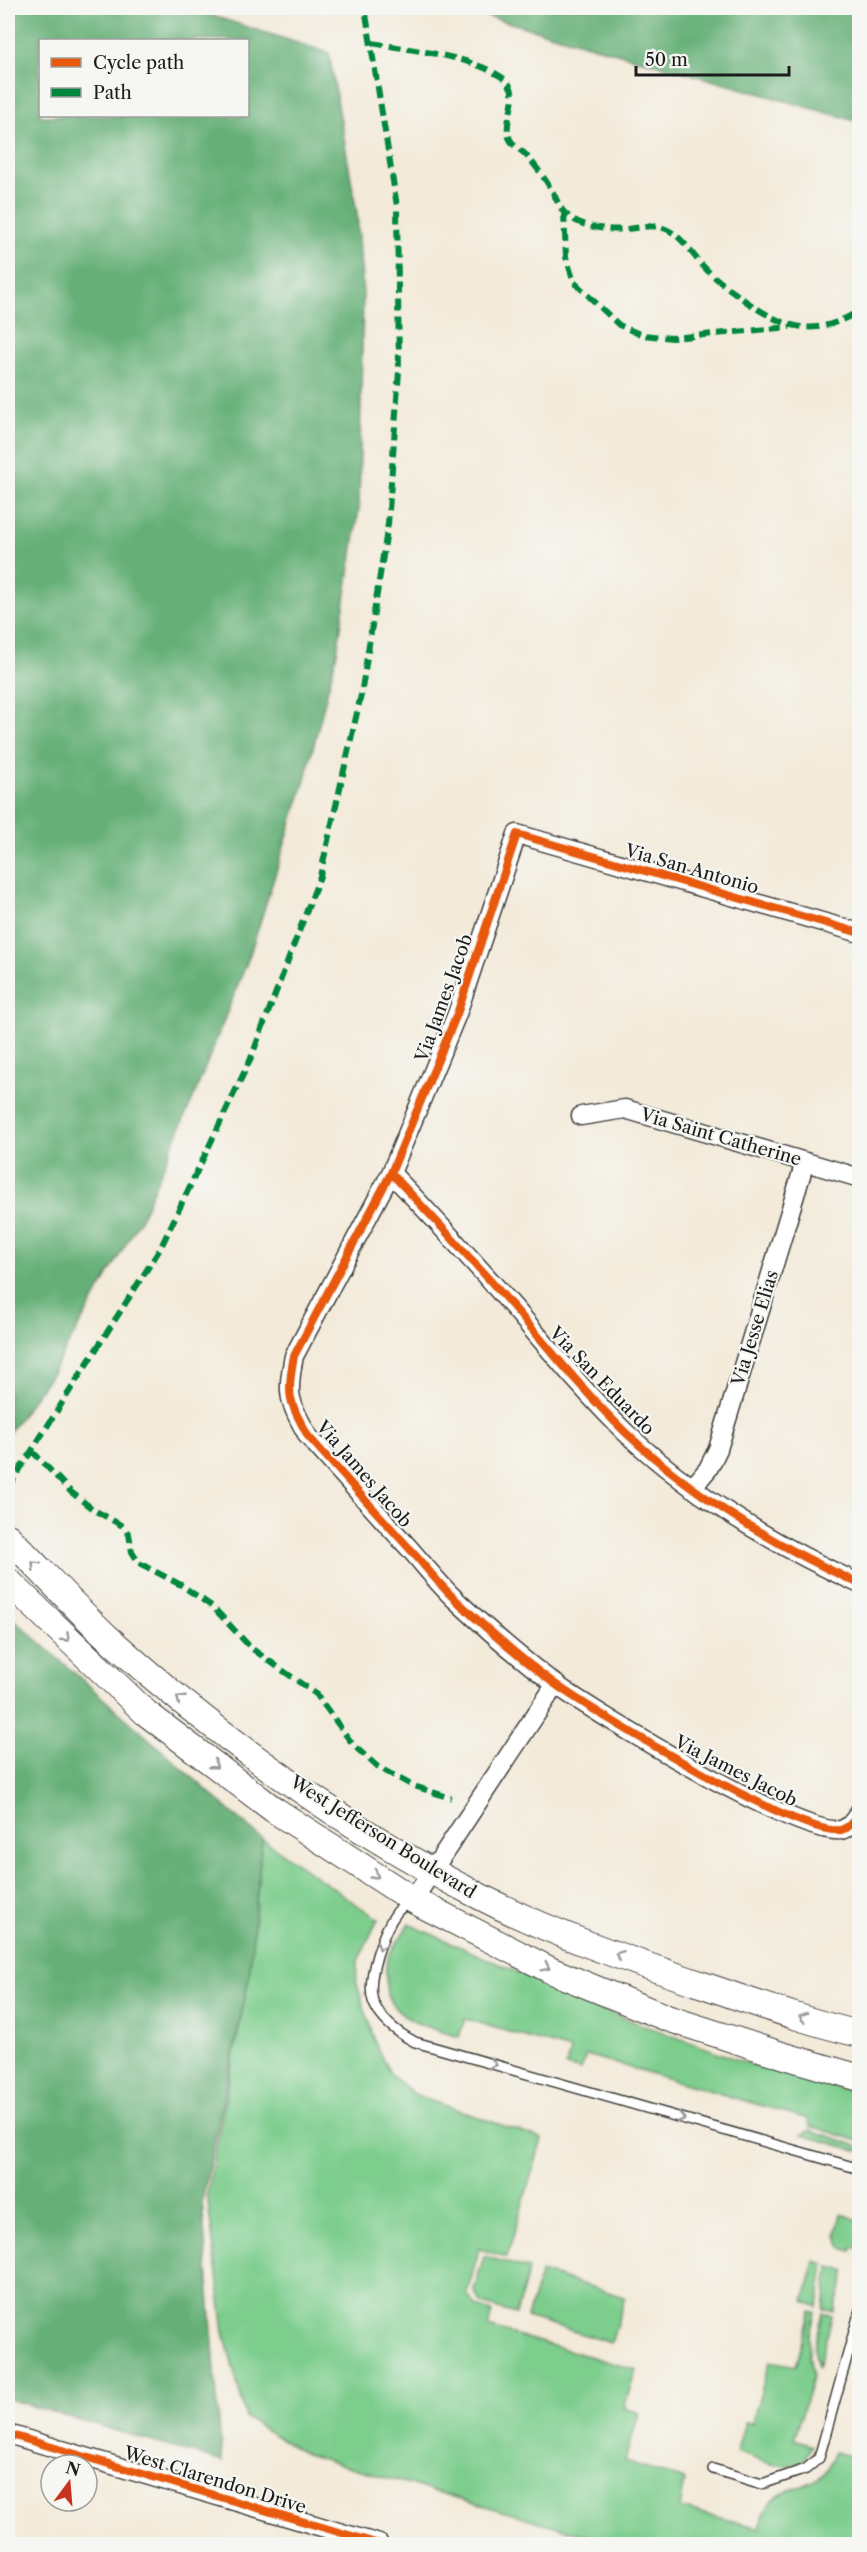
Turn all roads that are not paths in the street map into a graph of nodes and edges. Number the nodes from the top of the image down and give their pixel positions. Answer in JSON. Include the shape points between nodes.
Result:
{"nodes":[{"id":1,"x":517,"y":834,"type":"joint"},
{"id":2,"x":860,"y":933,"type":"edge"},
{"id":3,"x":581,"y":1116,"type":"dead end"},
{"id":4,"x":805,"y":1162,"type":"junction"},
{"id":5,"x":391,"y":1173,"type":"junction"},
{"id":6,"x":860,"y":1178,"type":"edge"},
{"id":7,"x":692,"y":1488,"type":"junction"},
{"id":8,"x":8,"y":1537,"type":"edge"},
{"id":9,"x":8,"y":1581,"type":"edge"},
{"id":10,"x":860,"y":1584,"type":"edge"},
{"id":11,"x":556,"y":1684,"type":"junction"},
{"id":12,"x":860,"y":1811,"type":"edge"},
{"id":13,"x":432,"y":1871,"type":"junction"},
{"id":14,"x":413,"y":1900,"type":"junction"},
{"id":15,"x":860,"y":2034,"type":"edge"},
{"id":16,"x":860,"y":2078,"type":"edge"},
{"id":17,"x":860,"y":2169,"type":"edge"},
{"id":18,"x":860,"y":2310,"type":"edge"},
{"id":19,"x":8,"y":2434,"type":"edge"},
{"id":20,"x":713,"y":2469,"type":"dead end"},
{"id":21,"x":379,"y":2544,"type":"edge"}],
"edges":[{"from":1,"to":2,"type":"street","name":"Via San Antonio"},
{"from":1,"to":5,"type":"street","name":"Via James Jacob","via":[[457,1014]]},
{"from":3,"to":4,"type":"street","name":"Via Saint Catherine","via":[[625,1108]]},
{"from":4,"to":6,"type":"street","name":"Via Saint Catherine"},
{"from":4,"to":7,"type":"street","name":"Via Jesse Elias","via":[[718,1449]]},
{"from":5,"to":7,"type":"street","name":"Via San Eduardo","via":[[625,1432]]},
{"from":5,"to":11,"type":"street","name":"Via James Jacob","via":[[294,1356],[289,1381],[291,1404],[308,1436],[455,1600]]},
{"from":7,"to":10,"type":"street","name":"Via San Eduardo","via":[[759,1532]]},
{"from":13,"to":8,"type":"main road","name":"West Jefferson Boulevard","one_way":true,"via":[[249,1753],[180,1699],[106,1636]]},
{"from":9,"to":14,"type":"main road","name":"West Jefferson Boulevard","one_way":true,"via":[[146,1713],[273,1809]]},
{"from":11,"to":12,"type":"street","name":"Via James Jacob","via":[[639,1737],[807,1824],[826,1830],[844,1829]]},
{"from":11,"to":13,"type":"street"},
{"from":13,"to":14,"type":"street"},
{"from":15,"to":13,"type":"main road","name":"West Jefferson Boulevard","one_way":true,"via":[[644,1965],[528,1920]]},
{"from":14,"to":16,"type":"main road","name":"West Jefferson Boulevard","one_way":true,"via":[[552,1971],[667,2018]]},
{"from":14,"to":17,"type":"lane","one_way":true,"via":[[398,1911],[383,1938],[373,1974],[373,2000],[393,2030],[415,2043]]},
{"from":18,"to":20,"type":"lane","via":[[819,2458],[806,2469],[762,2484]]},
{"from":19,"to":21,"type":"street","name":"West Clarendon Drive"}]}
